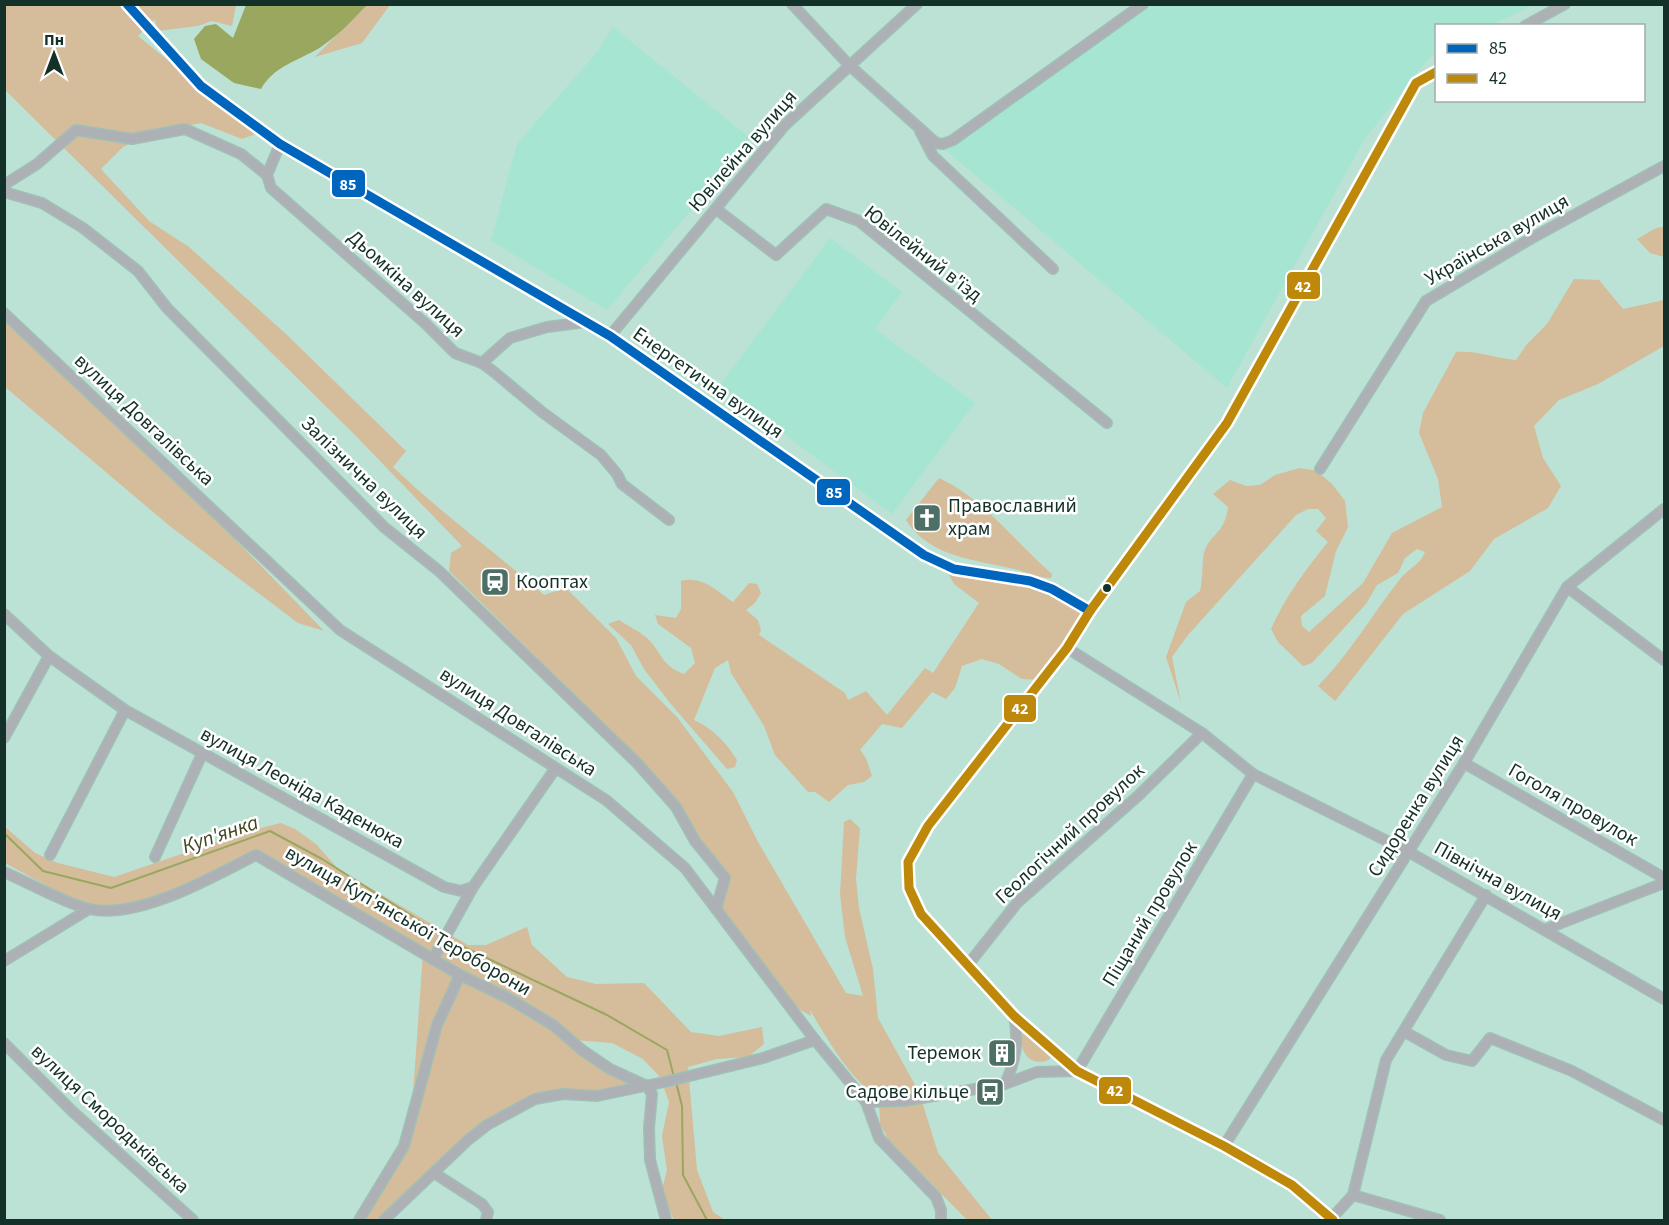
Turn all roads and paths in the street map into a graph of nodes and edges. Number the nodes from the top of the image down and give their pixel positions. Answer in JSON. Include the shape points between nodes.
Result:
{"nodes":[{"id":1,"x":127,"y":4,"type":"edge"},
{"id":2,"x":792,"y":4,"type":"edge"},
{"id":3,"x":917,"y":4,"type":"edge"},
{"id":4,"x":1143,"y":4,"type":"edge"},
{"id":5,"x":1565,"y":4,"type":"edge"},
{"id":6,"x":1529,"y":24,"type":"edge"},
{"id":7,"x":849,"y":65,"type":"junction"},
{"id":8,"x":1435,"y":73,"type":"edge"},
{"id":9,"x":918,"y":127,"type":"junction"},
{"id":10,"x":280,"y":144,"type":"junction"},
{"id":11,"x":1665,"y":166,"type":"edge"},
{"id":12,"x":267,"y":175,"type":"junction"},
{"id":13,"x":4,"y":185,"type":"edge"},
{"id":14,"x":4,"y":192,"type":"edge"},
{"id":15,"x":716,"y":208,"type":"junction"},
{"id":16,"x":1053,"y":269,"type":"dead end"},
{"id":17,"x":4,"y":313,"type":"edge"},
{"id":18,"x":586,"y":322,"type":"junction"},
{"id":19,"x":610,"y":336,"type":"junction"},
{"id":20,"x":482,"y":363,"type":"junction"},
{"id":21,"x":1107,"y":423,"type":"dead end"},
{"id":22,"x":1320,"y":469,"type":"dead end"},
{"id":23,"x":1665,"y":509,"type":"edge"},
{"id":24,"x":669,"y":520,"type":"dead end"},
{"id":25,"x":1567,"y":587,"type":"junction"},
{"id":26,"x":1090,"y":611,"type":"junction"},
{"id":27,"x":4,"y":614,"type":"edge"},
{"id":28,"x":1067,"y":648,"type":"junction"},
{"id":29,"x":49,"y":656,"type":"junction"},
{"id":30,"x":1665,"y":660,"type":"edge"},
{"id":31,"x":125,"y":710,"type":"junction"},
{"id":32,"x":1202,"y":733,"type":"junction"},
{"id":33,"x":4,"y":738,"type":"edge"},
{"id":34,"x":202,"y":753,"type":"junction"},
{"id":35,"x":1464,"y":763,"type":"junction"},
{"id":36,"x":555,"y":769,"type":"junction"},
{"id":37,"x":1253,"y":774,"type":"junction"},
{"id":38,"x":1409,"y":852,"type":"junction"},
{"id":39,"x":50,"y":855,"type":"dead end"},
{"id":40,"x":155,"y":857,"type":"dead end"},
{"id":41,"x":4,"y":872,"type":"edge"},
{"id":42,"x":1665,"y":878,"type":"edge"},
{"id":43,"x":1665,"y":883,"type":"edge"},
{"id":44,"x":473,"y":887,"type":"junction"},
{"id":45,"x":1486,"y":895,"type":"junction"},
{"id":46,"x":89,"y":909,"type":"junction"},
{"id":47,"x":716,"y":909,"type":"junction"},
{"id":48,"x":1546,"y":928,"type":"junction"},
{"id":49,"x":433,"y":959,"type":"junction"},
{"id":50,"x":4,"y":962,"type":"edge"},
{"id":51,"x":967,"y":966,"type":"junction"},
{"id":52,"x":460,"y":975,"type":"junction"},
{"id":53,"x":1665,"y":999,"type":"edge"},
{"id":54,"x":1014,"y":1016,"type":"junction"},
{"id":55,"x":1405,"y":1032,"type":"junction"},
{"id":56,"x":815,"y":1040,"type":"junction"},
{"id":57,"x":4,"y":1043,"type":"edge"},
{"id":58,"x":1077,"y":1071,"type":"junction"},
{"id":59,"x":1005,"y":1084,"type":"junction"},
{"id":60,"x":647,"y":1086,"type":"junction"},
{"id":61,"x":866,"y":1102,"type":"junction"},
{"id":62,"x":1665,"y":1120,"type":"edge"},
{"id":63,"x":1224,"y":1146,"type":"junction"},
{"id":64,"x":434,"y":1173,"type":"junction"},
{"id":65,"x":1353,"y":1195,"type":"junction"},
{"id":66,"x":1332,"y":1220,"type":"edge"},
{"id":67,"x":193,"y":1221,"type":"edge"},
{"id":68,"x":359,"y":1221,"type":"edge"},
{"id":69,"x":384,"y":1221,"type":"edge"},
{"id":70,"x":486,"y":1221,"type":"edge"},
{"id":71,"x":666,"y":1221,"type":"edge"},
{"id":72,"x":941,"y":1221,"type":"edge"},
{"id":73,"x":1440,"y":1221,"type":"edge"}],
"edges":[{"from":1,"to":10,"type":"street","name":"Енергетична вулиця","via":[[201,86]]},
{"from":2,"to":7,"type":"street"},
{"from":3,"to":7,"type":"street","name":"Ювілейна вулиця"},
{"from":4,"to":9,"type":"street","via":[[953,140],[936,143]]},
{"from":5,"to":6,"type":"street"},
{"from":7,"to":9,"type":"street"},
{"from":7,"to":15,"type":"street","name":"Ювілейна вулиця","via":[[785,125]]},
{"from":8,"to":26,"type":"street","via":[[1416,83],[1227,423]]},
{"from":9,"to":16,"type":"street","via":[[933,156]]},
{"from":10,"to":12,"type":"street"},
{"from":10,"to":18,"type":"street","name":"Енергетична вулиця"},
{"from":11,"to":22,"type":"street","name":"Українська вулиця","via":[[1426,301]]},
{"from":12,"to":13,"type":"street","name":"Дьомкіна вулиця","via":[[241,154],[185,129],[132,139],[76,130],[37,164]]},
{"from":12,"to":20,"type":"street","name":"Дьомкіна вулиця","via":[[271,188],[455,353]]},
{"from":14,"to":47,"type":"street","name":"Залізнична вулиця","via":[[42,202],[138,271],[167,308],[384,527],[439,571],[637,763],[675,807],[695,841],[725,878]]},
{"from":15,"to":19,"type":"street","name":"Ювілейна вулиця"},
{"from":15,"to":21,"type":"street","name":"Ювілейний в'їзд","via":[[776,255],[825,209],[859,221]]},
{"from":17,"to":36,"type":"street","name":"вулиця Довгалівська","via":[[340,630]]},
{"from":18,"to":19,"type":"street","name":"Енергетична вулиця"},
{"from":18,"to":20,"type":"street","via":[[547,327],[510,338]]},
{"from":19,"to":26,"type":"street","name":"Енергетична вулиця","via":[[924,555],[954,569],[1030,581]]},
{"from":20,"to":24,"type":"street","name":"Дьомкіна вулиця","via":[[601,455],[622,484]]},
{"from":23,"to":25,"type":"street","name":"Сидоренка вулиця"},
{"from":25,"to":30,"type":"street"},
{"from":25,"to":35,"type":"street","name":"Сидоренка вулиця"},
{"from":26,"to":28,"type":"street"},
{"from":27,"to":29,"type":"street","name":"вулиця Леоніда Каденюка"},
{"from":28,"to":32,"type":"street","name":"Північна вулиця"},
{"from":28,"to":51,"type":"street","via":[[928,826],[908,862],[909,888],[921,914]]},
{"from":29,"to":31,"type":"street","name":"вулиця Леоніда Каденюка"},
{"from":29,"to":33,"type":"street"},
{"from":31,"to":34,"type":"street","name":"вулиця Леоніда Каденюка"},
{"from":31,"to":39,"type":"street"},
{"from":32,"to":37,"type":"street","name":"Північна вулиця"},
{"from":32,"to":51,"type":"street","name":"Геологічний провулок","via":[[1139,795],[1017,903]]},
{"from":34,"to":40,"type":"street"},
{"from":34,"to":44,"type":"street","name":"вулиця Леоніда Каденюка","via":[[444,887],[461,891]]},
{"from":35,"to":38,"type":"street","name":"Сидоренка вулиця"},
{"from":35,"to":42,"type":"street","name":"Гоголя провулок"},
{"from":36,"to":44,"type":"street"},
{"from":36,"to":47,"type":"street","name":"вулиця Довгалівська","via":[[606,800],[685,868]]},
{"from":37,"to":38,"type":"street","name":"Північна вулиця"},
{"from":37,"to":58,"type":"street","name":"Піщаний провулок"},
{"from":38,"to":45,"type":"street","name":"Північна вулиця"},
{"from":38,"to":63,"type":"street","name":"Сидоренка вулиця"},
{"from":41,"to":46,"type":"street","name":"вулиця Куп'янської Тероборони"},
{"from":43,"to":48,"type":"street"},
{"from":44,"to":49,"type":"street"},
{"from":45,"to":48,"type":"street","name":"Північна вулиця"},
{"from":45,"to":55,"type":"street"},
{"from":46,"to":49,"type":"street","name":"вулиця Куп'янської Тероборони","via":[[118,909],[167,900],[256,855]]},
{"from":46,"to":50,"type":"street"},
{"from":47,"to":56,"type":"street","name":"вулиця Довгалівська"},
{"from":48,"to":53,"type":"street","name":"Північна вулиця"},
{"from":49,"to":52,"type":"street","name":"вулиця Куп'янської Тероборони"},
{"from":51,"to":54,"type":"street"},
{"from":52,"to":60,"type":"street","name":"вулиця Куп'янської Тероборони","via":[[508,998],[553,1025],[610,1069]]},
{"from":52,"to":68,"type":"street","via":[[437,1025],[404,1146]]},
{"from":54,"to":58,"type":"street"},
{"from":54,"to":59,"type":"street","via":[[1015,1062]]},
{"from":55,"to":62,"type":"street","via":[[1446,1055],[1472,1061],[1490,1038],[1572,1071]]},
{"from":55,"to":65,"type":"street","via":[[1386,1060]]},
{"from":56,"to":60,"type":"street","via":[[763,1058]]},
{"from":56,"to":61,"type":"street","name":"вулиця Довгалівська"},
{"from":57,"to":67,"type":"street","name":"вулиця Смородьківська"},
{"from":58,"to":59,"type":"street","via":[[1037,1072]]},
{"from":58,"to":63,"type":"street"},
{"from":59,"to":61,"type":"street","via":[[904,1101]]},
{"from":60,"to":64,"type":"street","via":[[597,1096],[563,1094],[535,1099],[487,1125]]},
{"from":60,"to":71,"type":"street","via":[[652,1094],[650,1160]]},
{"from":61,"to":72,"type":"street","name":"вулиця Довгалівська","via":[[879,1138],[936,1197]]},
{"from":63,"to":66,"type":"street","via":[[1292,1185]]},
{"from":64,"to":69,"type":"street"},
{"from":64,"to":70,"type":"street","via":[[482,1204],[488,1212]]},
{"from":65,"to":66,"type":"street"},
{"from":65,"to":73,"type":"street"}]}
